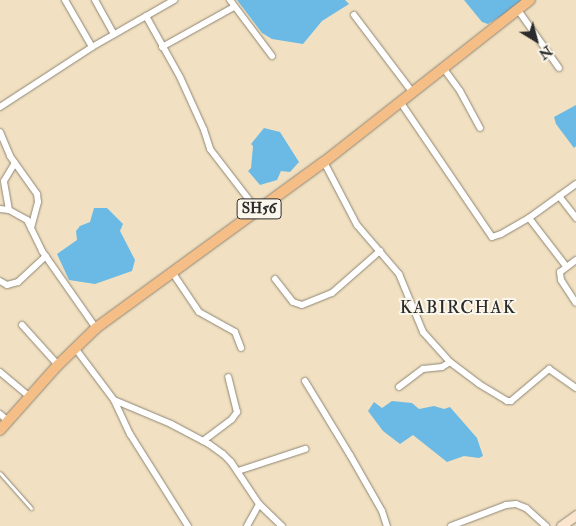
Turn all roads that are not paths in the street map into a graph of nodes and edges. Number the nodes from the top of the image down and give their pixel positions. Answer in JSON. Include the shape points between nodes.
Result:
{"nodes":[{"id":1,"x":65,"y":0,"type":"edge"},
{"id":2,"x":95,"y":0,"type":"edge"},
{"id":3,"x":174,"y":0,"type":"edge"},
{"id":4,"x":230,"y":0,"type":"edge"},
{"id":5,"x":530,"y":0,"type":"edge"},
{"id":6,"x":234,"y":7,"type":"junction"},
{"id":7,"x":518,"y":10,"type":"junction"},
{"id":8,"x":354,"y":15,"type":"dead end"},
{"id":9,"x":146,"y":16,"type":"junction"},
{"id":10,"x":114,"y":34,"type":"junction"},
{"id":11,"x":92,"y":47,"type":"junction"},
{"id":12,"x":162,"y":47,"type":"junction"},
{"id":13,"x":272,"y":56,"type":"dead end"},
{"id":14,"x":559,"y":68,"type":"dead end"},
{"id":15,"x":444,"y":69,"type":"junction"},
{"id":16,"x":413,"y":93,"type":"junction"},
{"id":17,"x":401,"y":103,"type":"junction"},
{"id":18,"x":0,"y":106,"type":"edge"},
{"id":19,"x":480,"y":128,"type":"dead end"},
{"id":20,"x":0,"y":132,"type":"edge"},
{"id":21,"x":324,"y":162,"type":"junction"},
{"id":22,"x":15,"y":163,"type":"junction"},
{"id":23,"x":576,"y":184,"type":"edge"},
{"id":24,"x":559,"y":196,"type":"junction"},
{"id":25,"x":0,"y":209,"type":"edge"},
{"id":26,"x":9,"y":210,"type":"junction"},
{"id":27,"x":257,"y":210,"type":"junction"},
{"id":28,"x":529,"y":218,"type":"junction"},
{"id":29,"x":576,"y":218,"type":"edge"},
{"id":30,"x":31,"y":228,"type":"junction"},
{"id":31,"x":380,"y":251,"type":"junction"},
{"id":32,"x":46,"y":256,"type":"junction"},
{"id":33,"x":576,"y":260,"type":"edge"},
{"id":34,"x":566,"y":266,"type":"junction"},
{"id":35,"x":172,"y":272,"type":"junction"},
{"id":36,"x":275,"y":279,"type":"dead end"},
{"id":37,"x":0,"y":281,"type":"edge"},
{"id":38,"x":576,"y":303,"type":"edge"},
{"id":39,"x":22,"y":325,"type":"dead end"},
{"id":40,"x":96,"y":328,"type":"junction"},
{"id":41,"x":74,"y":348,"type":"junction"},
{"id":42,"x":241,"y":348,"type":"dead end"},
{"id":43,"x":450,"y":362,"type":"junction"},
{"id":44,"x":58,"y":365,"type":"junction"},
{"id":45,"x":0,"y":372,"type":"edge"},
{"id":46,"x":228,"y":377,"type":"dead end"},
{"id":47,"x":306,"y":381,"type":"dead end"},
{"id":48,"x":399,"y":387,"type":"dead end"},
{"id":49,"x":576,"y":388,"type":"edge"},
{"id":50,"x":30,"y":397,"type":"junction"},
{"id":51,"x":114,"y":400,"type":"junction"},
{"id":52,"x":4,"y":418,"type":"edge"},
{"id":53,"x":0,"y":430,"type":"edge"},
{"id":54,"x":203,"y":441,"type":"junction"},
{"id":55,"x":306,"y":449,"type":"dead end"},
{"id":56,"x":238,"y":471,"type":"junction"},
{"id":57,"x":0,"y":473,"type":"edge"},
{"id":58,"x":259,"y":504,"type":"junction"},
{"id":59,"x":31,"y":508,"type":"dead end"},
{"id":60,"x":576,"y":515,"type":"edge"},
{"id":61,"x":188,"y":526,"type":"edge"},
{"id":62,"x":247,"y":526,"type":"edge"},
{"id":63,"x":282,"y":526,"type":"edge"},
{"id":64,"x":387,"y":526,"type":"edge"},
{"id":65,"x":451,"y":526,"type":"edge"},
{"id":66,"x":546,"y":526,"type":"edge"},
{"id":67,"x":561,"y":526,"type":"edge"}],
"edges":[{"from":1,"to":11,"type":"street"},
{"from":2,"to":10,"type":"street"},
{"from":3,"to":9,"type":"street"},
{"from":4,"to":6,"type":"street"},
{"from":5,"to":7,"type":"main road","number":"SH56"},
{"from":6,"to":12,"type":"street"},
{"from":6,"to":13,"type":"street"},
{"from":7,"to":14,"type":"street"},
{"from":7,"to":15,"type":"main road","number":"SH56"},
{"from":8,"to":16,"type":"street"},
{"from":9,"to":10,"type":"street"},
{"from":9,"to":12,"type":"street"},
{"from":10,"to":11,"type":"street"},
{"from":11,"to":18,"type":"street"},
{"from":12,"to":27,"type":"street","via":[[180,77],[210,148]]},
{"from":15,"to":16,"type":"main road","number":"SH56"},
{"from":15,"to":19,"type":"street"},
{"from":16,"to":17,"type":"main road","number":"SH56"},
{"from":17,"to":21,"type":"main road","number":"SH56"},
{"from":17,"to":28,"type":"street","via":[[492,236]]},
{"from":20,"to":22,"type":"street"},
{"from":21,"to":27,"type":"main road","number":"SH56"},
{"from":21,"to":31,"type":"street","via":[[357,225]]},
{"from":22,"to":26,"type":"street","via":[[4,181]]},
{"from":22,"to":30,"type":"street","via":[[37,194]]},
{"from":23,"to":24,"type":"street"},
{"from":24,"to":28,"type":"street"},
{"from":24,"to":29,"type":"street"},
{"from":25,"to":26,"type":"street"},
{"from":26,"to":30,"type":"street","via":[[27,220]]},
{"from":27,"to":35,"type":"main road","number":"SH56"},
{"from":28,"to":34,"type":"street"},
{"from":30,"to":32,"type":"street"},
{"from":31,"to":36,"type":"street","via":[[321,300],[302,305],[293,302]]},
{"from":31,"to":43,"type":"street","via":[[399,274],[423,332]]},
{"from":32,"to":37,"type":"street","via":[[18,282],[7,285]]},
{"from":32,"to":40,"type":"street"},
{"from":33,"to":34,"type":"street"},
{"from":34,"to":38,"type":"street","via":[[560,276]]},
{"from":35,"to":40,"type":"main road","number":"SH56"},
{"from":35,"to":42,"type":"street","via":[[196,309],[232,329]]},
{"from":39,"to":44,"type":"street"},
{"from":40,"to":41,"type":"main road","number":"SH56"},
{"from":41,"to":44,"type":"main road","number":"SH56"},
{"from":41,"to":51,"type":"street"},
{"from":43,"to":48,"type":"street","via":[[442,367],[423,369]]},
{"from":43,"to":49,"type":"street","via":[[507,401],[549,370]]},
{"from":44,"to":50,"type":"main road","number":"SH56"},
{"from":45,"to":50,"type":"street"},
{"from":46,"to":54,"type":"street","via":[[237,412]]},
{"from":47,"to":64,"type":"street","via":[[382,511]]},
{"from":50,"to":52,"type":"main road","number":"SH56"},
{"from":51,"to":54,"type":"street"},
{"from":51,"to":61,"type":"street","via":[[130,434]]},
{"from":52,"to":53,"type":"main road","number":"SH56"},
{"from":54,"to":56,"type":"street","via":[[223,454]]},
{"from":55,"to":56,"type":"street"},
{"from":56,"to":58,"type":"street"},
{"from":57,"to":59,"type":"lane"},
{"from":58,"to":62,"type":"street"},
{"from":58,"to":63,"type":"street"},
{"from":60,"to":67,"type":"main road"},
{"from":65,"to":66,"type":"street","via":[[516,504],[526,508]]}]}
